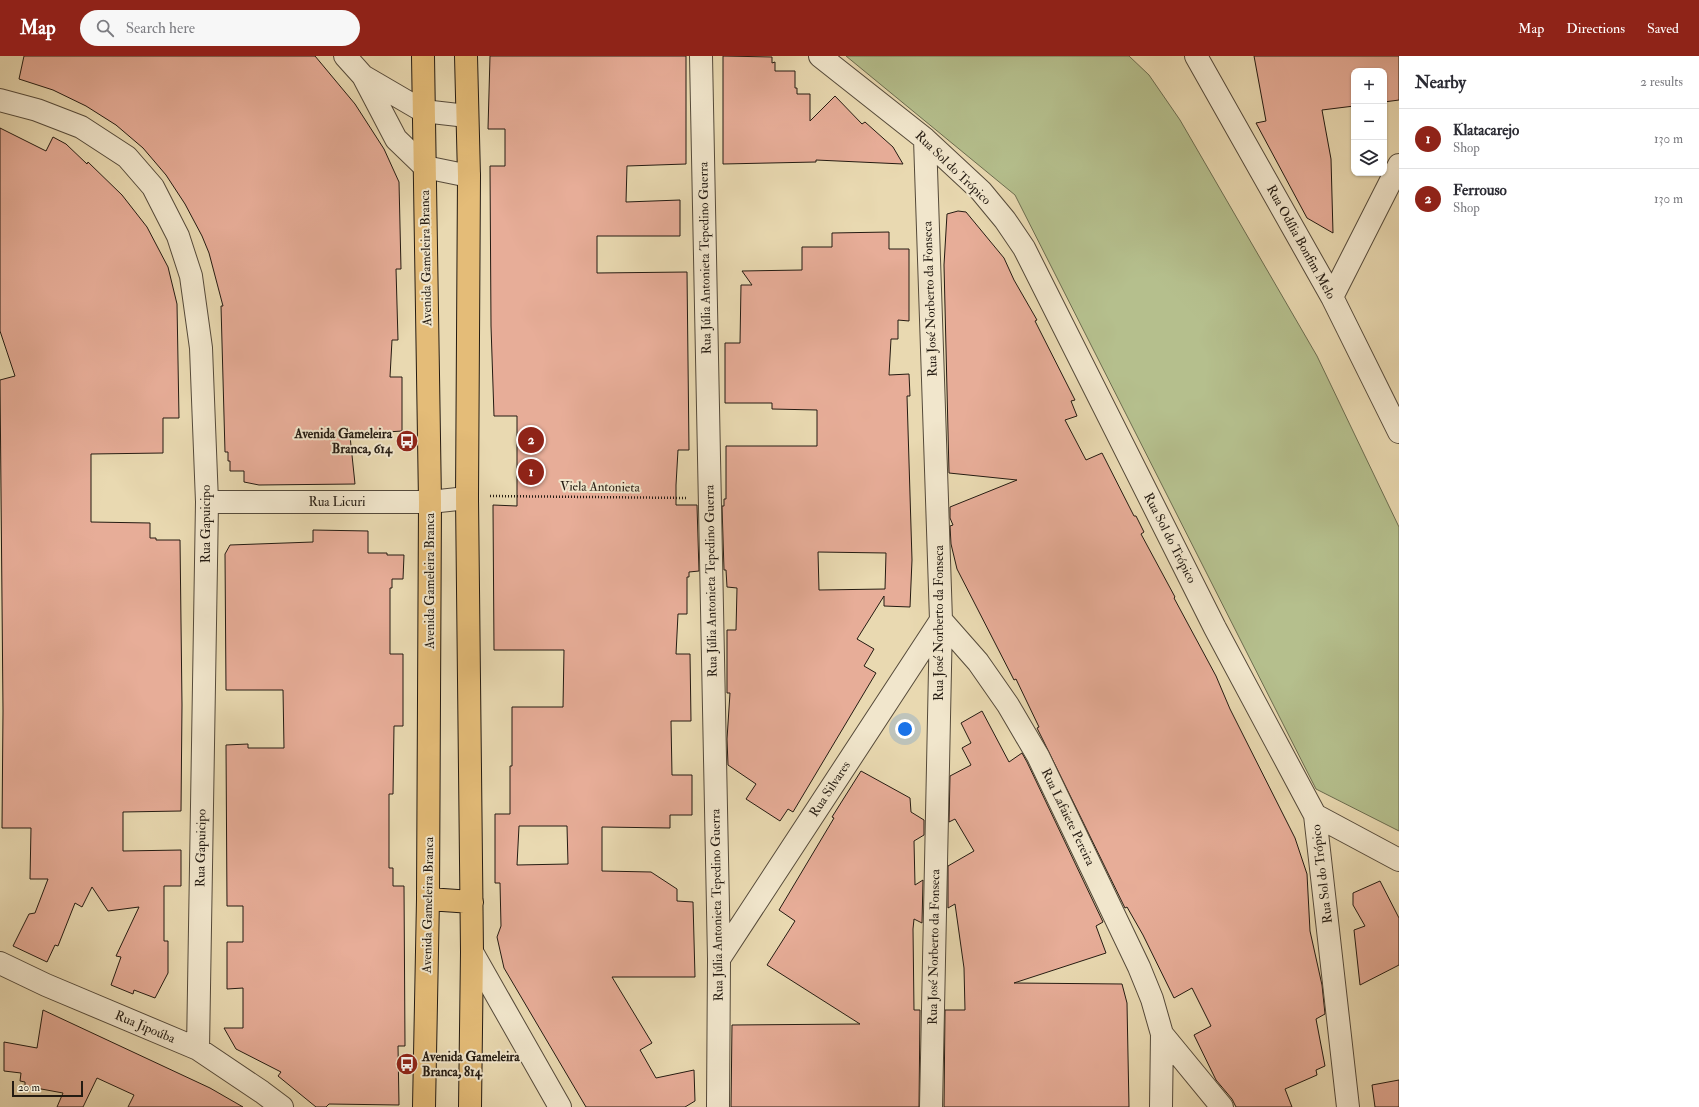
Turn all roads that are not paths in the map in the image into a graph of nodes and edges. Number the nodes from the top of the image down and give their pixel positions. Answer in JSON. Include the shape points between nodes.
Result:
{"nodes":[{"id":1,"x":344,"y":56,"type":"edge"},
{"id":2,"x":423,"y":56,"type":"edge"},
{"id":3,"x":466,"y":56,"type":"edge"},
{"id":4,"x":701,"y":56,"type":"edge"},
{"id":5,"x":820,"y":56,"type":"edge"},
{"id":6,"x":1196,"y":56,"type":"edge"},
{"id":7,"x":363,"y":76,"type":"junction"},
{"id":8,"x":0,"y":100,"type":"edge"},
{"id":9,"x":423,"y":111,"type":"junction"},
{"id":10,"x":467,"y":116,"type":"junction"},
{"id":11,"x":925,"y":139,"type":"junction"},
{"id":12,"x":1399,"y":165,"type":"edge"},
{"id":13,"x":425,"y":167,"type":"junction"},
{"id":14,"x":469,"y":176,"type":"junction"},
{"id":15,"x":1332,"y":297,"type":"junction"},
{"id":16,"x":1399,"y":432,"type":"edge"},
{"id":17,"x":467,"y":498,"type":"junction"},
{"id":18,"x":207,"y":502,"type":"junction"},
{"id":19,"x":430,"y":502,"type":"junction"},
{"id":20,"x":941,"y":620,"type":"junction"},
{"id":21,"x":1315,"y":815,"type":"junction"},
{"id":22,"x":1399,"y":860,"type":"edge"},
{"id":23,"x":428,"y":900,"type":"junction"},
{"id":24,"x":472,"y":902,"type":"junction"},
{"id":25,"x":472,"y":952,"type":"junction"},
{"id":26,"x":719,"y":959,"type":"junction"},
{"id":27,"x":0,"y":963,"type":"edge"},
{"id":28,"x":1162,"y":1034,"type":"junction"},
{"id":29,"x":198,"y":1049,"type":"junction"},
{"id":30,"x":282,"y":1107,"type":"edge"},
{"id":31,"x":424,"y":1107,"type":"edge"},
{"id":32,"x":470,"y":1107,"type":"edge"},
{"id":33,"x":560,"y":1107,"type":"edge"},
{"id":34,"x":718,"y":1107,"type":"edge"},
{"id":35,"x":931,"y":1107,"type":"edge"},
{"id":36,"x":1161,"y":1107,"type":"edge"},
{"id":37,"x":1222,"y":1107,"type":"edge"},
{"id":38,"x":1348,"y":1107,"type":"edge"}],
"edges":[{"from":1,"to":7,"type":"street"},
{"from":2,"to":9,"type":"main road","name":"Avenida Gameleira Branca"},
{"from":3,"to":10,"type":"main road"},
{"from":4,"to":26,"type":"street","name":"Rua Júlia Antonieta Tepedino Guerra"},
{"from":5,"to":11,"type":"street","name":"Rua Sol do Trópico"},
{"from":6,"to":15,"type":"street","name":"Rua Odília Bonfim Melo"},
{"from":7,"to":9,"type":"street"},
{"from":7,"to":13,"type":"street","via":[[396,139]]},
{"from":8,"to":18,"type":"street","name":"Rua Gapuicipo","via":[[81,127],[127,157],[153,187],[178,236],[192,276],[201,348]]},
{"from":9,"to":10,"type":"street"},
{"from":9,"to":13,"type":"main road","name":"Avenida Gameleira Branca"},
{"from":10,"to":14,"type":"main road"},
{"from":11,"to":20,"type":"street","name":"Rua José Norberto da Fonseca"},
{"from":11,"to":21,"type":"street","name":"Rua Sol do Trópico","via":[[981,191],[1024,248],[1215,628]]},
{"from":12,"to":15,"type":"street"},
{"from":13,"to":14,"type":"street"},
{"from":13,"to":19,"type":"main road","name":"Avenida Gameleira Branca"},
{"from":14,"to":17,"type":"main road"},
{"from":15,"to":16,"type":"street","name":"Rua Odília Bonfim Melo"},
{"from":17,"to":19,"type":"street","name":"Rua Licuri"},
{"from":17,"to":24,"type":"main road"},
{"from":18,"to":19,"type":"street","name":"Rua Licuri"},
{"from":18,"to":29,"type":"street","name":"Rua Gapuicipo"},
{"from":19,"to":23,"type":"main road","name":"Avenida Gameleira Branca"},
{"from":20,"to":26,"type":"street","name":"Rua Silvares"},
{"from":20,"to":28,"type":"street","name":"Rua Lafaiete Pereira","via":[[978,662],[1008,705],[1038,756],[1139,967]]},
{"from":20,"to":35,"type":"street","name":"Rua José Norberto da Fonseca"},
{"from":21,"to":22,"type":"street"},
{"from":21,"to":38,"type":"street","name":"Rua Sol do Trópico"},
{"from":23,"to":24,"type":"main road"},
{"from":23,"to":31,"type":"main road","name":"Avenida Gameleira Branca"},
{"from":24,"to":25,"type":"main road"},
{"from":25,"to":32,"type":"main road"},
{"from":25,"to":33,"type":"street"},
{"from":26,"to":34,"type":"street","name":"Rua Júlia Antonieta Tepedino Guerra"},
{"from":27,"to":29,"type":"street","name":"Rua Jipoúba"},
{"from":28,"to":36,"type":"street"},
{"from":28,"to":37,"type":"street"},
{"from":29,"to":30,"type":"street","name":"Rua Jipoúba"}]}
